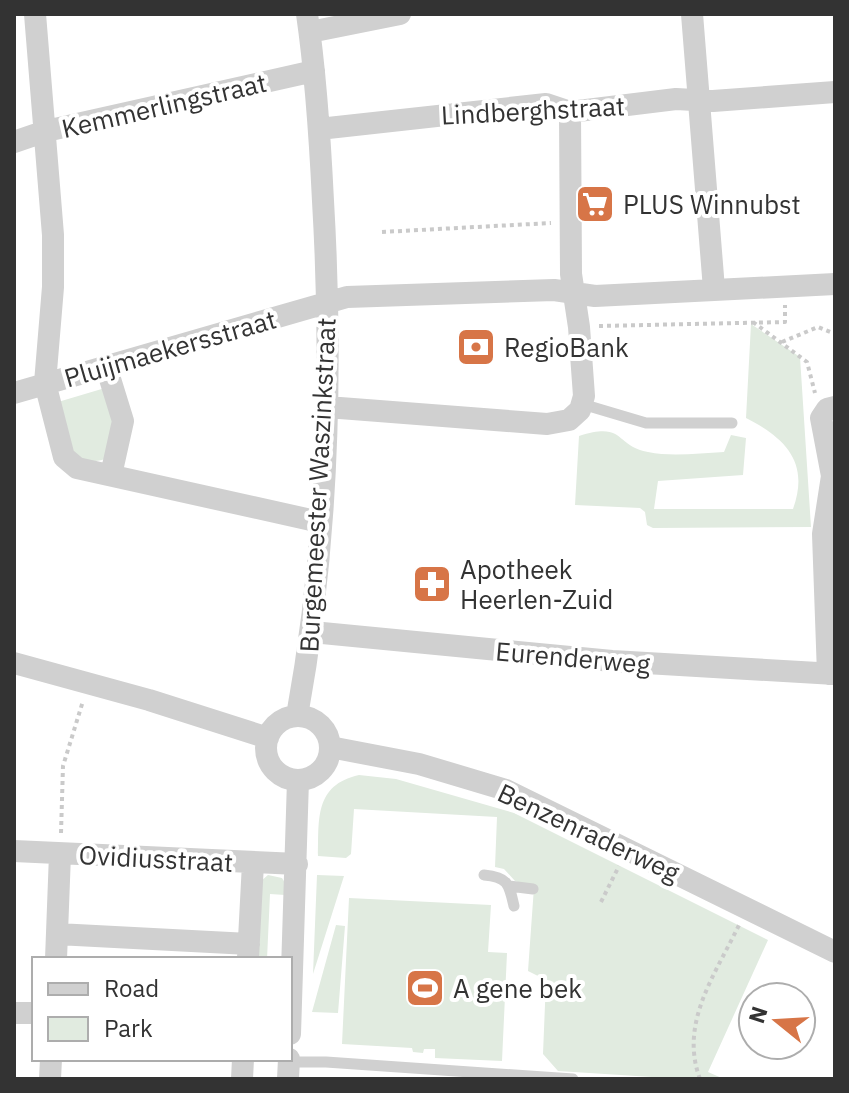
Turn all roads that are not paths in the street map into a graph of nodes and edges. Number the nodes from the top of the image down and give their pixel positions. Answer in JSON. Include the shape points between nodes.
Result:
{"nodes":[{"id":1,"x":35,"y":14,"type":"edge"},
{"id":2,"x":400,"y":14,"type":"edge"},
{"id":3,"x":692,"y":14,"type":"edge"},
{"id":4,"x":308,"y":23,"type":"edge"},
{"id":5,"x":314,"y":71,"type":"junction"},
{"id":6,"x":835,"y":92,"type":"edge"},
{"id":7,"x":699,"y":100,"type":"junction"},
{"id":8,"x":570,"y":112,"type":"junction"},
{"id":9,"x":319,"y":129,"type":"junction"},
{"id":10,"x":46,"y":131,"type":"junction"},
{"id":11,"x":14,"y":142,"type":"edge"},
{"id":12,"x":835,"y":284,"type":"edge"},
{"id":13,"x":714,"y":289,"type":"junction"},
{"id":14,"x":573,"y":293,"type":"junction"},
{"id":15,"x":327,"y":304,"type":"junction"},
{"id":16,"x":106,"y":366,"type":"junction"},
{"id":17,"x":45,"y":383,"type":"junction"},
{"id":18,"x":14,"y":393,"type":"edge"},
{"id":19,"x":582,"y":404,"type":"junction"},
{"id":20,"x":327,"y":407,"type":"junction"},
{"id":21,"x":828,"y":413,"type":"edge"},
{"id":22,"x":732,"y":423,"type":"dead end"},
{"id":23,"x":111,"y":475,"type":"junction"},
{"id":24,"x":320,"y":522,"type":"junction"},
{"id":25,"x":312,"y":632,"type":"junction"},
{"id":26,"x":14,"y":663,"type":"edge"},
{"id":27,"x":832,"y":674,"type":"edge"},
{"id":28,"x":297,"y":716,"type":"junction"},
{"id":29,"x":268,"y":738,"type":"junction"},
{"id":30,"x":330,"y":747,"type":"junction"},
{"id":31,"x":298,"y":780,"type":"junction"},
{"id":32,"x":14,"y":851,"type":"edge"},
{"id":33,"x":60,"y":854,"type":"junction"},
{"id":34,"x":253,"y":863,"type":"junction"},
{"id":35,"x":297,"y":864,"type":"junction"},
{"id":36,"x":484,"y":875,"type":"dead end"},
{"id":37,"x":509,"y":886,"type":"junction"},
{"id":38,"x":533,"y":889,"type":"dead end"},
{"id":39,"x":514,"y":906,"type":"dead end"},
{"id":40,"x":57,"y":934,"type":"junction"},
{"id":41,"x":248,"y":951,"type":"edge"},
{"id":42,"x":835,"y":952,"type":"edge"},
{"id":43,"x":56,"y":957,"type":"edge"},
{"id":44,"x":292,"y":985,"type":"edge"},
{"id":45,"x":289,"y":1067,"type":"edge"},
{"id":46,"x":573,"y":1079,"type":"edge"}],
"edges":[{"from":1,"to":10,"type":"street"},
{"from":2,"to":4,"type":"street"},
{"from":3,"to":7,"type":"street"},
{"from":4,"to":5,"type":"street","name":"Burgemeester Waszinkstraat"},
{"from":5,"to":9,"type":"street","name":"Burgemeester Waszinkstraat"},
{"from":5,"to":10,"type":"street","name":"Kemmerlingstraat"},
{"from":6,"to":7,"type":"street","name":"Lindberghstraat"},
{"from":7,"to":8,"type":"street","name":"Lindberghstraat"},
{"from":7,"to":13,"type":"street"},
{"from":8,"to":9,"type":"street","name":"Lindberghstraat","via":[[546,104]]},
{"from":8,"to":14,"type":"street"},
{"from":9,"to":15,"type":"street","name":"Burgemeester Waszinkstraat"},
{"from":10,"to":11,"type":"street","name":"Kemmerlingstraat"},
{"from":10,"to":17,"type":"street","via":[[53,261]]},
{"from":12,"to":13,"type":"street","name":"Pluijmaekersstraat"},
{"from":13,"to":14,"type":"street","name":"Pluijmaekersstraat"},
{"from":14,"to":15,"type":"street","name":"Pluijmaekersstraat","via":[[384,294]]},
{"from":14,"to":19,"type":"street"},
{"from":15,"to":16,"type":"street","name":"Pluijmaekersstraat"},
{"from":15,"to":20,"type":"street","name":"Burgemeester Waszinkstraat"},
{"from":16,"to":17,"type":"street","name":"Pluijmaekersstraat"},
{"from":16,"to":23,"type":"street","via":[[123,421]]},
{"from":17,"to":18,"type":"street","name":"Pluijmaekersstraat"},
{"from":17,"to":23,"type":"street","via":[[68,463]]},
{"from":19,"to":20,"type":"street","via":[[569,420],[547,424]]},
{"from":19,"to":22,"type":"lane","via":[[646,423]]},
{"from":20,"to":24,"type":"street","name":"Burgemeester Waszinkstraat"},
{"from":21,"to":27,"type":"street","via":[[832,476],[823,534]]},
{"from":23,"to":24,"type":"street"},
{"from":24,"to":25,"type":"street","name":"Burgemeester Waszinkstraat"},
{"from":25,"to":27,"type":"street","name":"Eurenderweg","via":[[612,661]]},
{"from":25,"to":28,"type":"street","name":"Burgemeester Waszinkstraat"},
{"from":26,"to":29,"type":"street"},
{"from":28,"to":29,"type":"street","via":[[279,722]]},
{"from":28,"to":30,"type":"street","via":[[320,725]]},
{"from":29,"to":31,"type":"street","via":[[270,765],[282,776]]},
{"from":30,"to":31,"type":"street","via":[[319,773]]},
{"from":30,"to":42,"type":"street","name":"Benzenraderweg","via":[[419,764],[506,790]]},
{"from":31,"to":35,"type":"street"},
{"from":32,"to":33,"type":"street","name":"Ovidiusstraat"},
{"from":33,"to":34,"type":"street","name":"Ovidiusstraat"},
{"from":33,"to":40,"type":"street"},
{"from":34,"to":35,"type":"street","name":"Ovidiusstraat"},
{"from":34,"to":41,"type":"street"},
{"from":35,"to":44,"type":"street"},
{"from":36,"to":37,"type":"lane","via":[[498,876]]},
{"from":37,"to":38,"type":"lane"},
{"from":37,"to":39,"type":"lane"},
{"from":40,"to":41,"type":"street"},
{"from":40,"to":43,"type":"street"},
{"from":45,"to":46,"type":"lane","via":[[326,1062]]}]}
